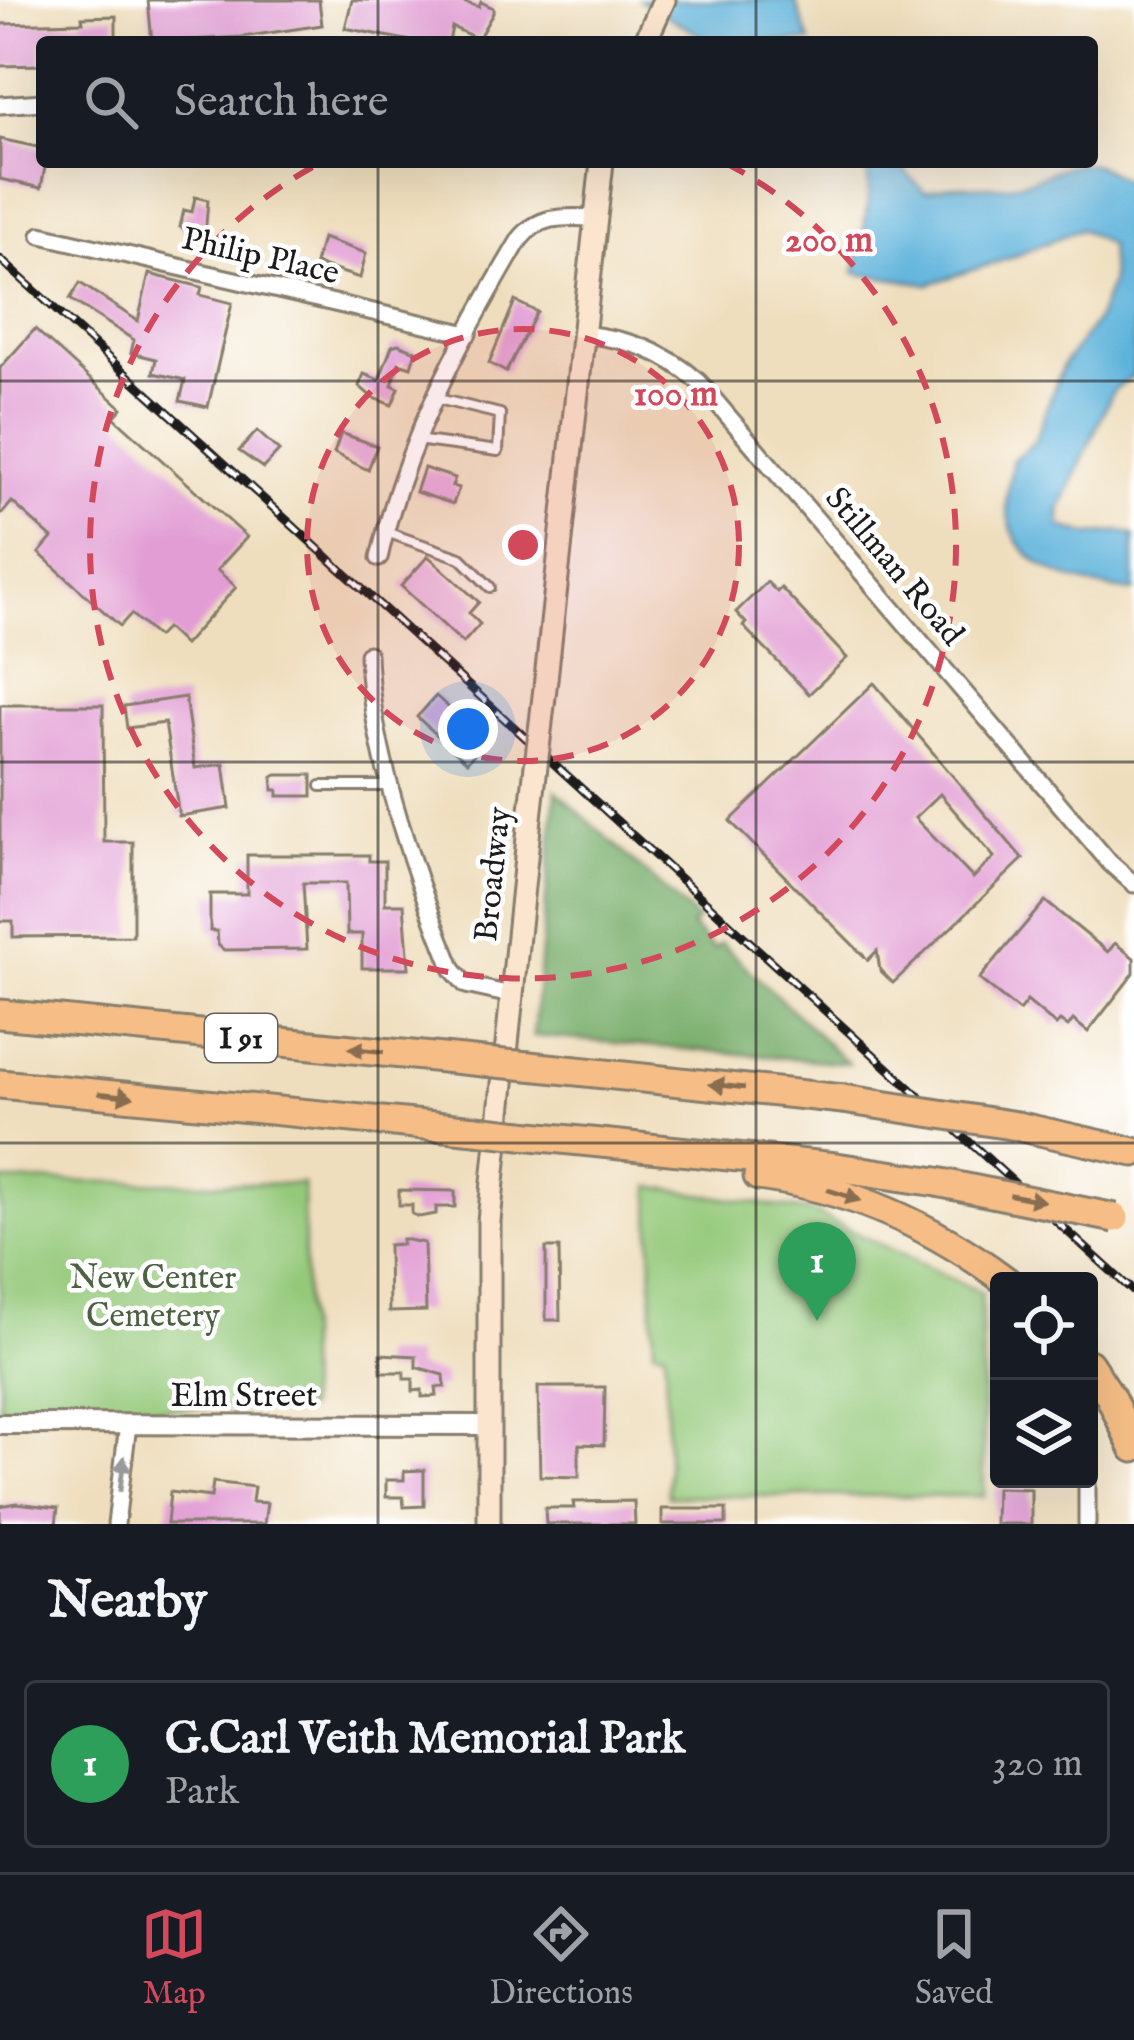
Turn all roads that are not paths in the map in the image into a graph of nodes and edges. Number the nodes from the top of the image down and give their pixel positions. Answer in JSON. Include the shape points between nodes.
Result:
{"nodes":[{"id":1,"x":664,"y":0,"type":"edge"},
{"id":2,"x":648,"y":34,"type":"edge"},
{"id":3,"x":36,"y":102,"type":"edge"},
{"id":4,"x":0,"y":105,"type":"edge"},
{"id":5,"x":601,"y":168,"type":"edge"},
{"id":6,"x":594,"y":218,"type":"junction"},
{"id":7,"x":40,"y":235,"type":"dead end"},
{"id":8,"x":468,"y":334,"type":"junction"},
{"id":9,"x":582,"y":334,"type":"junction"},
{"id":10,"x":434,"y":398,"type":"junction"},
{"id":11,"x":414,"y":439,"type":"junction"},
{"id":12,"x":385,"y":532,"type":"junction"},
{"id":13,"x":379,"y":558,"type":"dead end"},
{"id":14,"x":490,"y":586,"type":"dead end"},
{"id":15,"x":368,"y":654,"type":"dead end"},
{"id":16,"x":321,"y":786,"type":"dead end"},
{"id":17,"x":390,"y":786,"type":"junction"},
{"id":18,"x":1134,"y":884,"type":"edge"},
{"id":19,"x":511,"y":995,"type":"junction"},
{"id":20,"x":0,"y":1014,"type":"edge"},
{"id":21,"x":0,"y":1084,"type":"edge"},
{"id":22,"x":693,"y":1152,"type":"junction"},
{"id":23,"x":1134,"y":1152,"type":"edge"},
{"id":24,"x":1124,"y":1220,"type":"edge"},
{"id":25,"x":993,"y":1272,"type":"edge"},
{"id":26,"x":1098,"y":1378,"type":"edge"},
{"id":27,"x":0,"y":1424,"type":"edge"},
{"id":28,"x":128,"y":1424,"type":"junction"},
{"id":29,"x":488,"y":1425,"type":"junction"},
{"id":30,"x":1134,"y":1448,"type":"edge"},
{"id":31,"x":1087,"y":1488,"type":"edge"},
{"id":32,"x":116,"y":1524,"type":"edge"},
{"id":33,"x":489,"y":1524,"type":"edge"},
{"id":34,"x":1087,"y":1524,"type":"edge"}],
"edges":[{"from":1,"to":2,"type":"main road"},
{"from":3,"to":4,"type":"street"},
{"from":5,"to":6,"type":"main road","name":"Broadway"},
{"from":6,"to":8,"type":"street","via":[[532,225]]},
{"from":6,"to":9,"type":"main road","name":"Broadway"},
{"from":7,"to":8,"type":"street","name":"Philip Place"},
{"from":8,"to":10,"type":"street"},
{"from":9,"to":18,"type":"street","name":"Stillman Road","via":[[644,346],[699,382]]},
{"from":9,"to":19,"type":"main road","name":"Broadway","bridge":true},
{"from":10,"to":11,"type":"street"},
{"from":10,"to":11,"type":"lane","via":[[500,414],[498,451]]},
{"from":11,"to":12,"type":"street"},
{"from":12,"to":13,"type":"street"},
{"from":12,"to":14,"type":"lane","via":[[461,558]]},
{"from":15,"to":17,"type":"street"},
{"from":16,"to":17,"type":"lane"},
{"from":17,"to":19,"type":"street","via":[[453,970],[472,988]]},
{"from":19,"to":29,"type":"main road","name":"Broadway","via":[[489,1221]]},
{"from":23,"to":20,"type":"highway","number":"I 91","one_way":true,"bridge":true,"via":[[843,1099]]},
{"from":21,"to":22,"type":"highway","number":"I 91","one_way":true,"bridge":true},
{"from":22,"to":24,"type":"highway","number":"I 91","one_way":true,"bridge":true,"via":[[938,1182]]},
{"from":22,"to":25,"type":"highway","one_way":true,"via":[[736,1173],[808,1184],[884,1210]]},
{"from":26,"to":30,"type":"highway"},
{"from":27,"to":28,"type":"street","name":"Elm Street"},
{"from":28,"to":29,"type":"street","name":"Elm Street"},
{"from":32,"to":28,"type":"street","one_way":true},
{"from":29,"to":33,"type":"main road","name":"Broadway"},
{"from":31,"to":34,"type":"street"}]}
